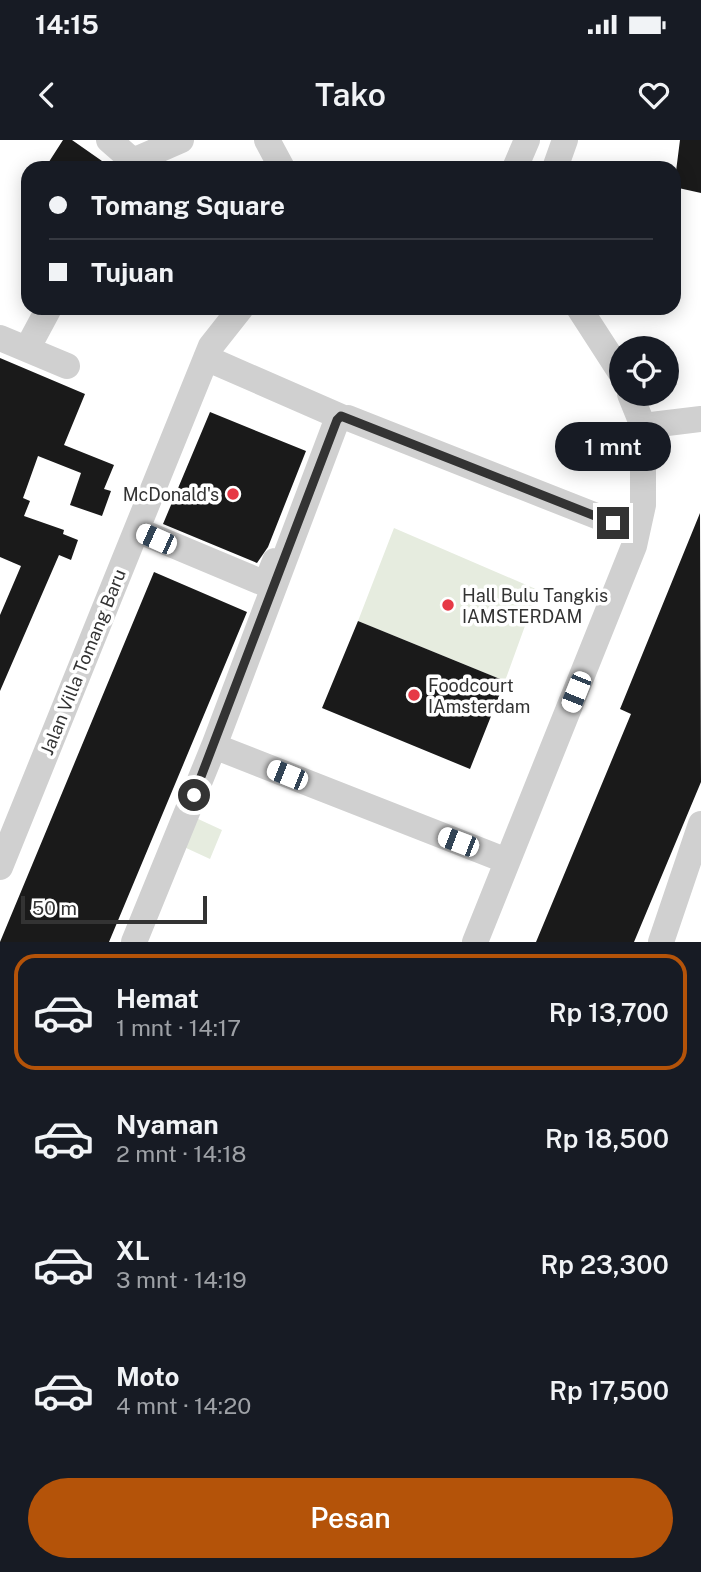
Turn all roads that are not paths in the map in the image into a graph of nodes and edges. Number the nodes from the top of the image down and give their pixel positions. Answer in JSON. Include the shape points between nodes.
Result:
{"nodes":[{"id":1,"x":109,"y":140,"type":"edge"},
{"id":2,"x":181,"y":140,"type":"edge"},
{"id":3,"x":267,"y":140,"type":"edge"},
{"id":4,"x":527,"y":140,"type":"edge"},
{"id":5,"x":565,"y":140,"type":"edge"},
{"id":6,"x":127,"y":161,"type":"edge"},
{"id":7,"x":136,"y":161,"type":"edge"},
{"id":8,"x":278,"y":161,"type":"edge"},
{"id":9,"x":518,"y":161,"type":"edge"},
{"id":10,"x":558,"y":161,"type":"edge"},
{"id":11,"x":45,"y":315,"type":"edge"},
{"id":12,"x":235,"y":315,"type":"edge"},
{"id":13,"x":584,"y":315,"type":"edge"},
{"id":14,"x":0,"y":338,"type":"edge"},
{"id":15,"x":27,"y":349,"type":"junction"},
{"id":16,"x":609,"y":354,"type":"edge"},
{"id":17,"x":206,"y":358,"type":"junction"},
{"id":18,"x":67,"y":366,"type":"dead end"},
{"id":19,"x":635,"y":406,"type":"edge"},
{"id":20,"x":336,"y":414,"type":"junction"},
{"id":21,"x":701,"y":419,"type":"edge"},
{"id":22,"x":643,"y":426,"type":"junction"},
{"id":23,"x":136,"y":530,"type":"junction"},
{"id":24,"x":637,"y":532,"type":"junction"},
{"id":25,"x":214,"y":746,"type":"junction"},
{"id":26,"x":701,"y":824,"type":"edge"},
{"id":27,"x":507,"y":861,"type":"junction"},
{"id":28,"x":0,"y":867,"type":"edge"},
{"id":29,"x":134,"y":942,"type":"edge"},
{"id":30,"x":475,"y":942,"type":"edge"},
{"id":31,"x":662,"y":942,"type":"edge"}],
"edges":[{"from":1,"to":6,"type":"street"},
{"from":2,"to":7,"type":"street"},
{"from":3,"to":8,"type":"street"},
{"from":4,"to":9,"type":"street"},
{"from":5,"to":10,"type":"street"},
{"from":11,"to":15,"type":"street"},
{"from":12,"to":17,"type":"street","name":"Jalan Villa Tomang Baru"},
{"from":13,"to":16,"type":"street"},
{"from":14,"to":15,"type":"street"},
{"from":15,"to":18,"type":"street"},
{"from":17,"to":20,"type":"street"},
{"from":17,"to":23,"type":"street","name":"Jalan Villa Tomang Baru"},
{"from":19,"to":22,"type":"street"},
{"from":20,"to":23,"type":"street","via":[[266,584]]},
{"from":20,"to":24,"type":"street"},
{"from":20,"to":25,"type":"street"},
{"from":21,"to":22,"type":"street"},
{"from":22,"to":24,"type":"street","via":[[643,505]]},
{"from":23,"to":28,"type":"street","name":"Jalan Villa Tomang Baru"},
{"from":24,"to":27,"type":"street"},
{"from":25,"to":27,"type":"street"},
{"from":25,"to":29,"type":"street"},
{"from":26,"to":31,"type":"street"},
{"from":27,"to":30,"type":"street"}]}
